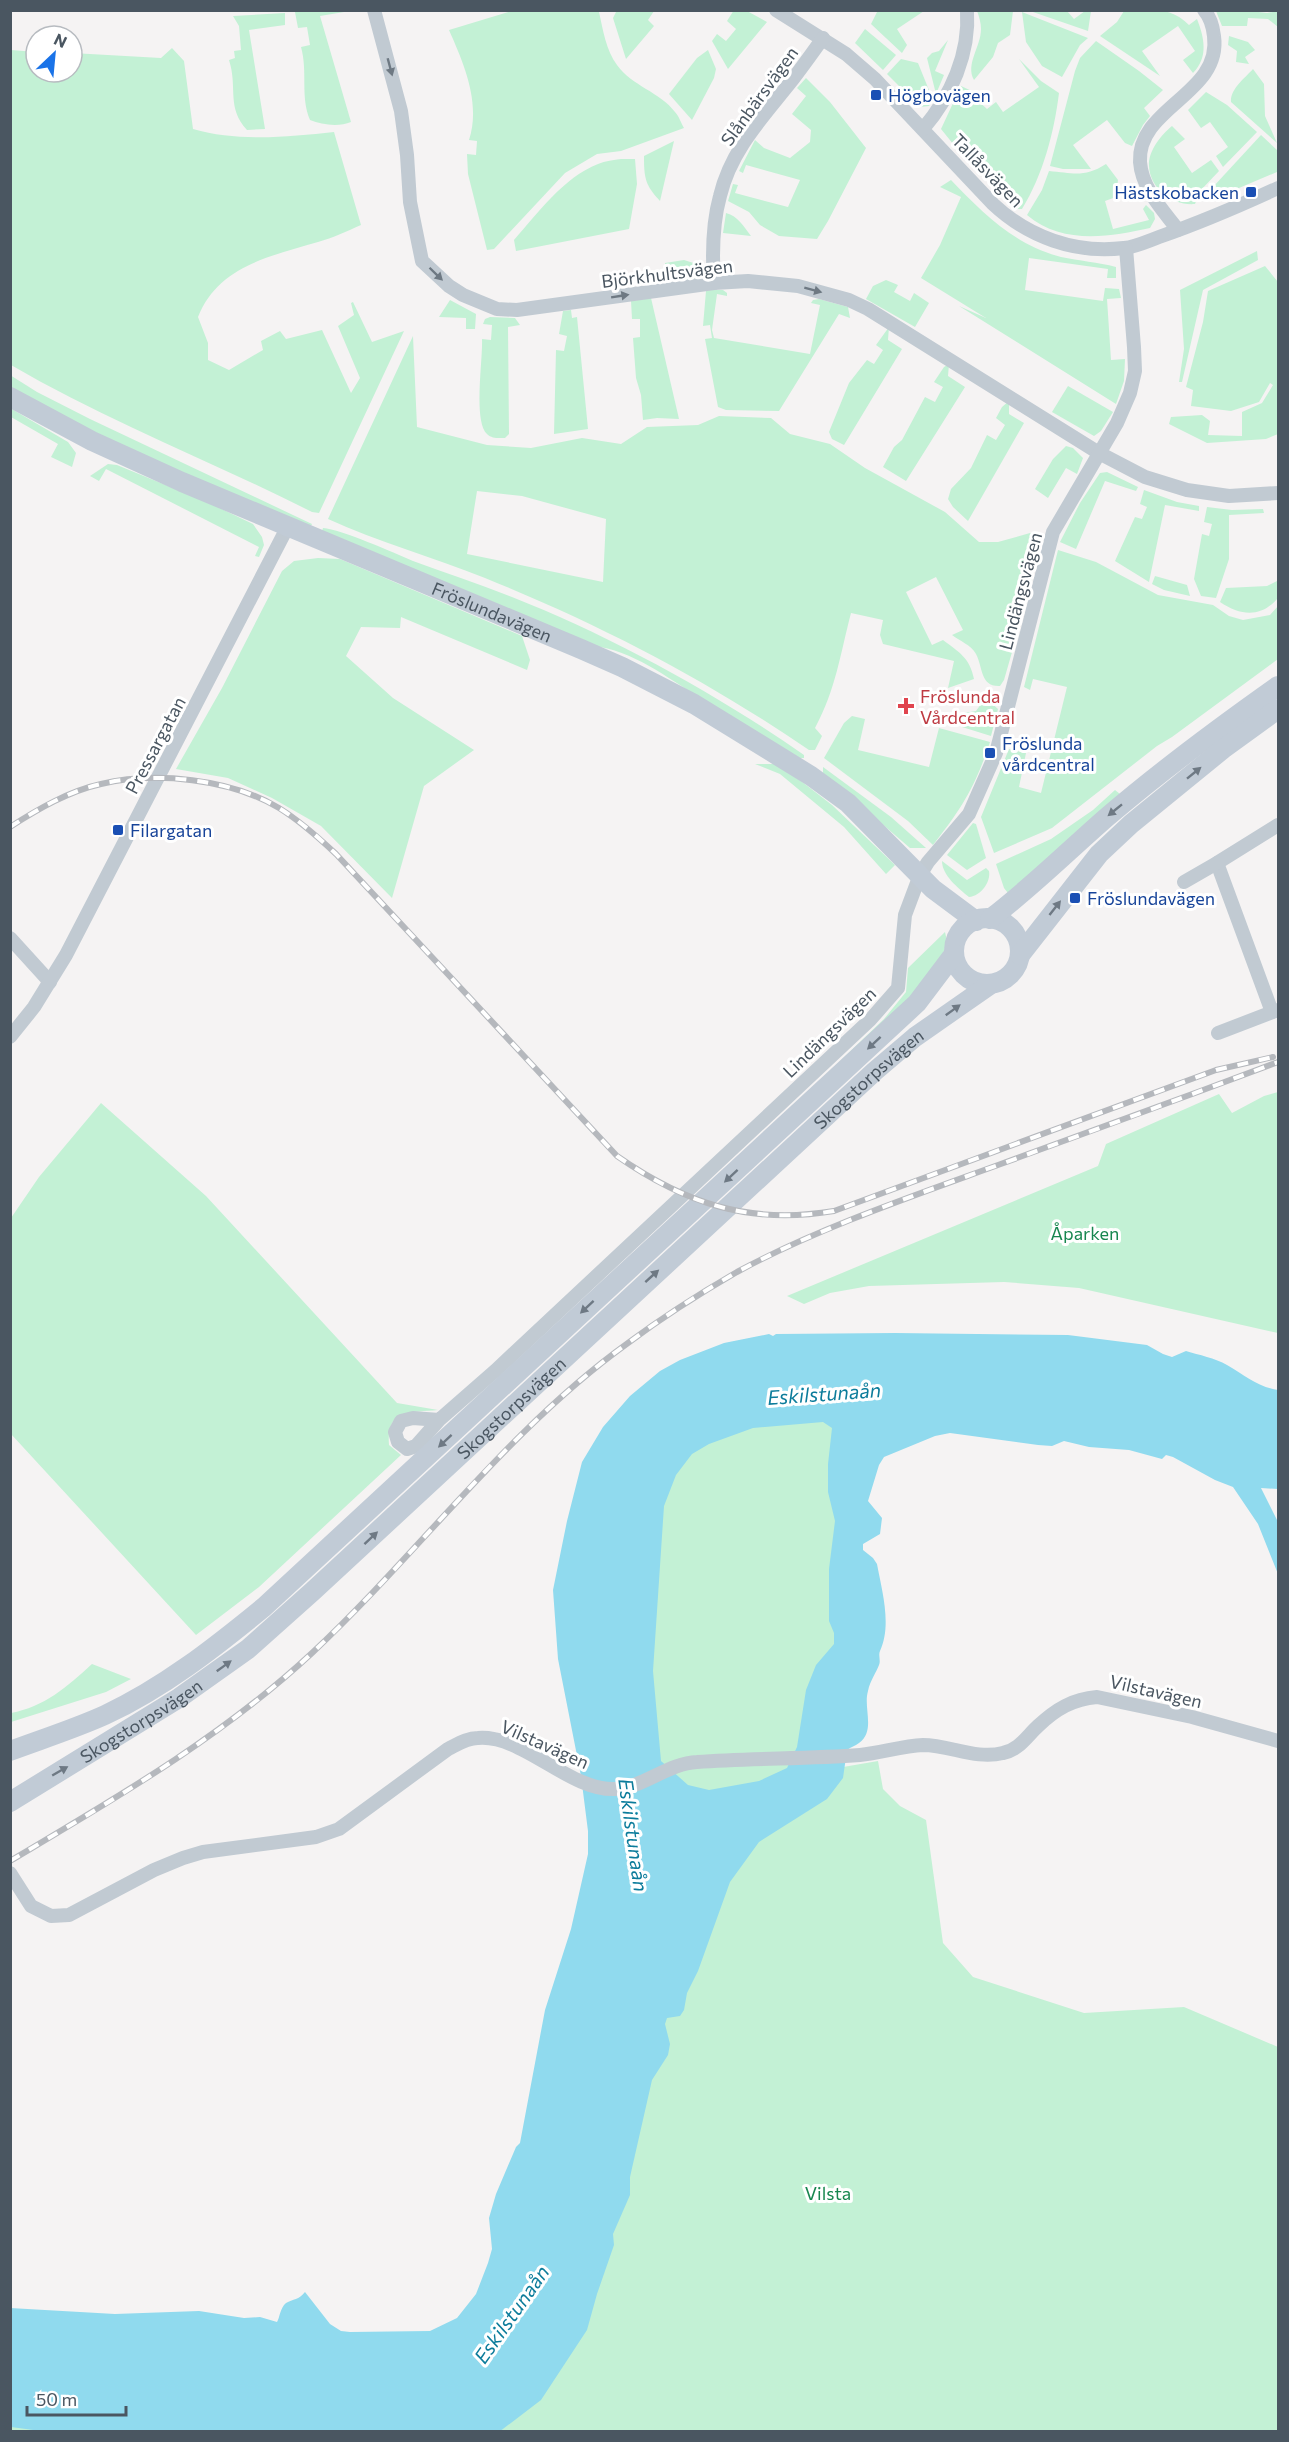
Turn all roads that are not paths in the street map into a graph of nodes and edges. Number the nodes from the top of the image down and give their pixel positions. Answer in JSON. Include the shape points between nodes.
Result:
{"nodes":[{"id":1,"x":374,"y":10,"type":"edge"},
{"id":2,"x":776,"y":10,"type":"edge"},
{"id":3,"x":967,"y":10,"type":"edge"},
{"id":4,"x":1204,"y":10,"type":"edge"},
{"id":5,"x":823,"y":38,"type":"junction"},
{"id":6,"x":923,"y":129,"type":"junction"},
{"id":7,"x":1278,"y":188,"type":"edge"},
{"id":8,"x":1178,"y":230,"type":"junction"},
{"id":9,"x":1126,"y":248,"type":"junction"},
{"id":10,"x":714,"y":284,"type":"junction"},
{"id":11,"x":10,"y":397,"type":"edge"},
{"id":12,"x":1099,"y":453,"type":"junction"},
{"id":13,"x":1278,"y":493,"type":"edge"},
{"id":14,"x":287,"y":528,"type":"junction"},
{"id":15,"x":1278,"y":686,"type":"edge"},
{"id":16,"x":1278,"y":709,"type":"edge"},
{"id":17,"x":1278,"y":825,"type":"edge"},
{"id":18,"x":1217,"y":863,"type":"junction"},
{"id":19,"x":920,"y":875,"type":"junction"},
{"id":20,"x":1184,"y":882,"type":"dead end"},
{"id":21,"x":933,"y":890,"type":"junction"},
{"id":22,"x":983,"y":920,"type":"junction"},
{"id":23,"x":10,"y":939,"type":"edge"},
{"id":24,"x":956,"y":946,"type":"junction"},
{"id":25,"x":1020,"y":955,"type":"junction"},
{"id":26,"x":50,"y":982,"type":"junction"},
{"id":27,"x":991,"y":984,"type":"junction"},
{"id":28,"x":1275,"y":1011,"type":"edge"},
{"id":29,"x":1218,"y":1033,"type":"dead end"},
{"id":30,"x":10,"y":1037,"type":"edge"},
{"id":31,"x":439,"y":1420,"type":"dead end"},
{"id":32,"x":1278,"y":1740,"type":"edge"},
{"id":33,"x":10,"y":1751,"type":"edge"},
{"id":34,"x":10,"y":1802,"type":"edge"},
{"id":35,"x":10,"y":1873,"type":"edge"}],
"edges":[{"from":1,"to":10,"type":"street","name":"Björkhultsvägen","one_way":true,"via":[[401,111],[412,212],[422,261],[449,286],[479,304],[517,310]]},
{"from":2,"to":5,"type":"street","name":"Tallåsvägen"},
{"from":3,"to":6,"type":"street","via":[[968,28],[960,65],[939,109]]},
{"from":4,"to":8,"type":"street","via":[[1215,42],[1209,68],[1158,120],[1141,146],[1143,179]]},
{"from":5,"to":6,"type":"street","name":"Tallåsvägen","via":[[875,79]]},
{"from":5,"to":10,"type":"street","name":"Slånbärsvägen","via":[[734,159],[716,215]]},
{"from":6,"to":9,"type":"street","name":"Tallåsvägen","via":[[1010,220],[1067,245]]},
{"from":7,"to":8,"type":"street","name":"Tallåsvägen"},
{"from":8,"to":9,"type":"street","name":"Tallåsvägen"},
{"from":9,"to":12,"type":"street","name":"Lindängsvägen","via":[[1135,371],[1126,405]]},
{"from":10,"to":12,"type":"street","name":"Björkhultsvägen","one_way":true,"via":[[748,281],[798,286],[849,300],[894,324]]},
{"from":11,"to":14,"type":"main road","name":"Fröslundavägen","via":[[95,442]]},
{"from":12,"to":13,"type":"street","name":"Björkhultsvägen","via":[[1145,477],[1187,490],[1229,496]]},
{"from":12,"to":19,"type":"street","name":"Lindängsvägen","via":[[1053,532],[1004,728],[987,775],[969,814]]},
{"from":14,"to":19,"type":"main road","name":"Fröslundavägen","via":[[581,649],[694,704],[848,803]]},
{"from":14,"to":26,"type":"street","name":"Pressargatan"},
{"from":15,"to":22,"type":"main road","one_way":true,"via":[[1116,810],[1038,880]]},
{"from":25,"to":16,"type":"main road","one_way":true,"via":[[1099,854],[1223,749]]},
{"from":17,"to":18,"type":"street"},
{"from":18,"to":20,"type":"street"},
{"from":18,"to":28,"type":"street"},
{"from":19,"to":21,"type":"main road","name":"Fröslundavägen"},
{"from":19,"to":31,"type":"street","name":"Lindängsvägen","via":[[905,915],[898,988],[887,1001]]},
{"from":21,"to":22,"type":"main road","name":"Fröslundavägen"},
{"from":21,"to":24,"type":"main road","name":"Fröslundavägen","via":[[951,922]]},
{"from":22,"to":24,"type":"main road","via":[[963,929]]},
{"from":22,"to":25,"type":"main road","via":[[1011,928]]},
{"from":23,"to":26,"type":"street"},
{"from":24,"to":27,"type":"main road","via":[[958,967],[978,983]]},
{"from":24,"to":33,"type":"main road","name":"Skogstorpsvägen","one_way":true,"via":[[916,1003],[264,1607],[197,1660],[140,1696],[104,1715]]},
{"from":25,"to":27,"type":"main road","via":[[1008,977]]},
{"from":26,"to":30,"type":"street","name":"Pressargatan"},
{"from":34,"to":27,"type":"main road","name":"Skogstorpsvägen","one_way":true,"via":[[179,1698],[248,1649],[875,1071],[915,1037]]},
{"from":28,"to":29,"type":"street"},
{"from":32,"to":35,"type":"street","name":"Vilstavägen","via":[[1169,1712],[1097,1697],[1082,1698],[1053,1712],[1007,1753],[979,1755],[921,1745],[852,1756],[694,1762],[615,1790],[579,1780],[502,1742],[478,1737],[448,1749],[339,1829],[316,1837],[183,1858],[69,1915],[51,1916],[31,1906]]}]}
